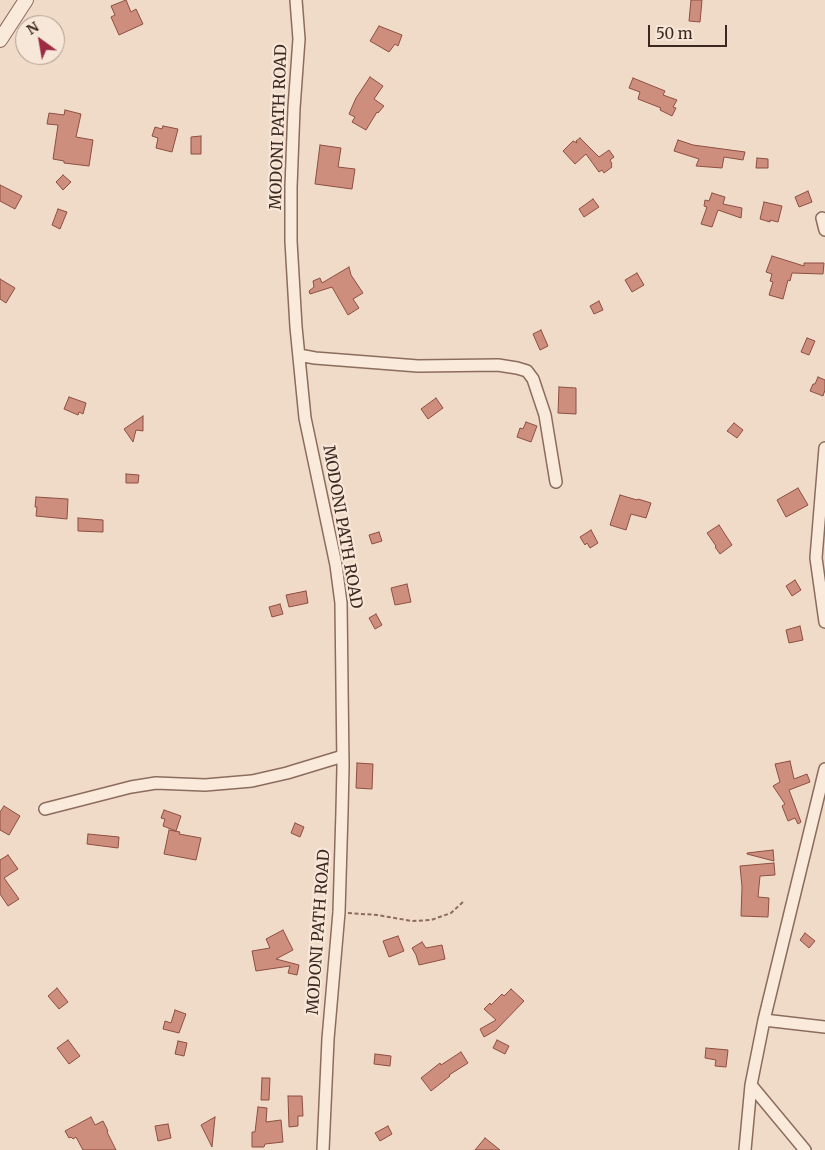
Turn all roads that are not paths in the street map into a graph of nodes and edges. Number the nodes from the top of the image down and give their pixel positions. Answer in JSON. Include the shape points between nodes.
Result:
{"nodes":[{"id":1,"x":26,"y":0,"type":"edge"},
{"id":2,"x":296,"y":0,"type":"edge"},
{"id":3,"x":0,"y":40,"type":"edge"},
{"id":4,"x":822,"y":218,"type":"dead end"},
{"id":5,"x":825,"y":230,"type":"edge"},
{"id":6,"x":299,"y":355,"type":"junction"},
{"id":7,"x":825,"y":448,"type":"edge"},
{"id":8,"x":556,"y":482,"type":"dead end"},
{"id":9,"x":825,"y":622,"type":"edge"},
{"id":10,"x":343,"y":756,"type":"junction"},
{"id":11,"x":825,"y":768,"type":"edge"},
{"id":12,"x":45,"y":809,"type":"dead end"},
{"id":13,"x":764,"y":1020,"type":"junction"},
{"id":14,"x":825,"y":1027,"type":"edge"},
{"id":15,"x":751,"y":1085,"type":"junction"},
{"id":16,"x":323,"y":1150,"type":"edge"},
{"id":17,"x":745,"y":1150,"type":"edge"},
{"id":18,"x":805,"y":1150,"type":"edge"}],
"edges":[{"from":1,"to":3,"type":"street"},
{"from":2,"to":6,"type":"street","name":"MODONI PATH ROAD","via":[[299,39],[291,240]]},
{"from":4,"to":5,"type":"street"},
{"from":6,"to":8,"type":"street","via":[[418,366],[498,365],[526,370],[533,379],[545,415]]},
{"from":6,"to":10,"type":"street","name":"MODONI PATH ROAD","via":[[305,418],[341,603]]},
{"from":7,"to":9,"type":"street","via":[[816,558]]},
{"from":10,"to":12,"type":"street","via":[[252,780],[205,785],[148,784]]},
{"from":10,"to":16,"type":"street","name":"MODONI PATH ROAD","via":[[339,912]]},
{"from":11,"to":13,"type":"street"},
{"from":13,"to":14,"type":"street"},
{"from":13,"to":15,"type":"street"},
{"from":15,"to":17,"type":"street"},
{"from":15,"to":18,"type":"street"}]}
